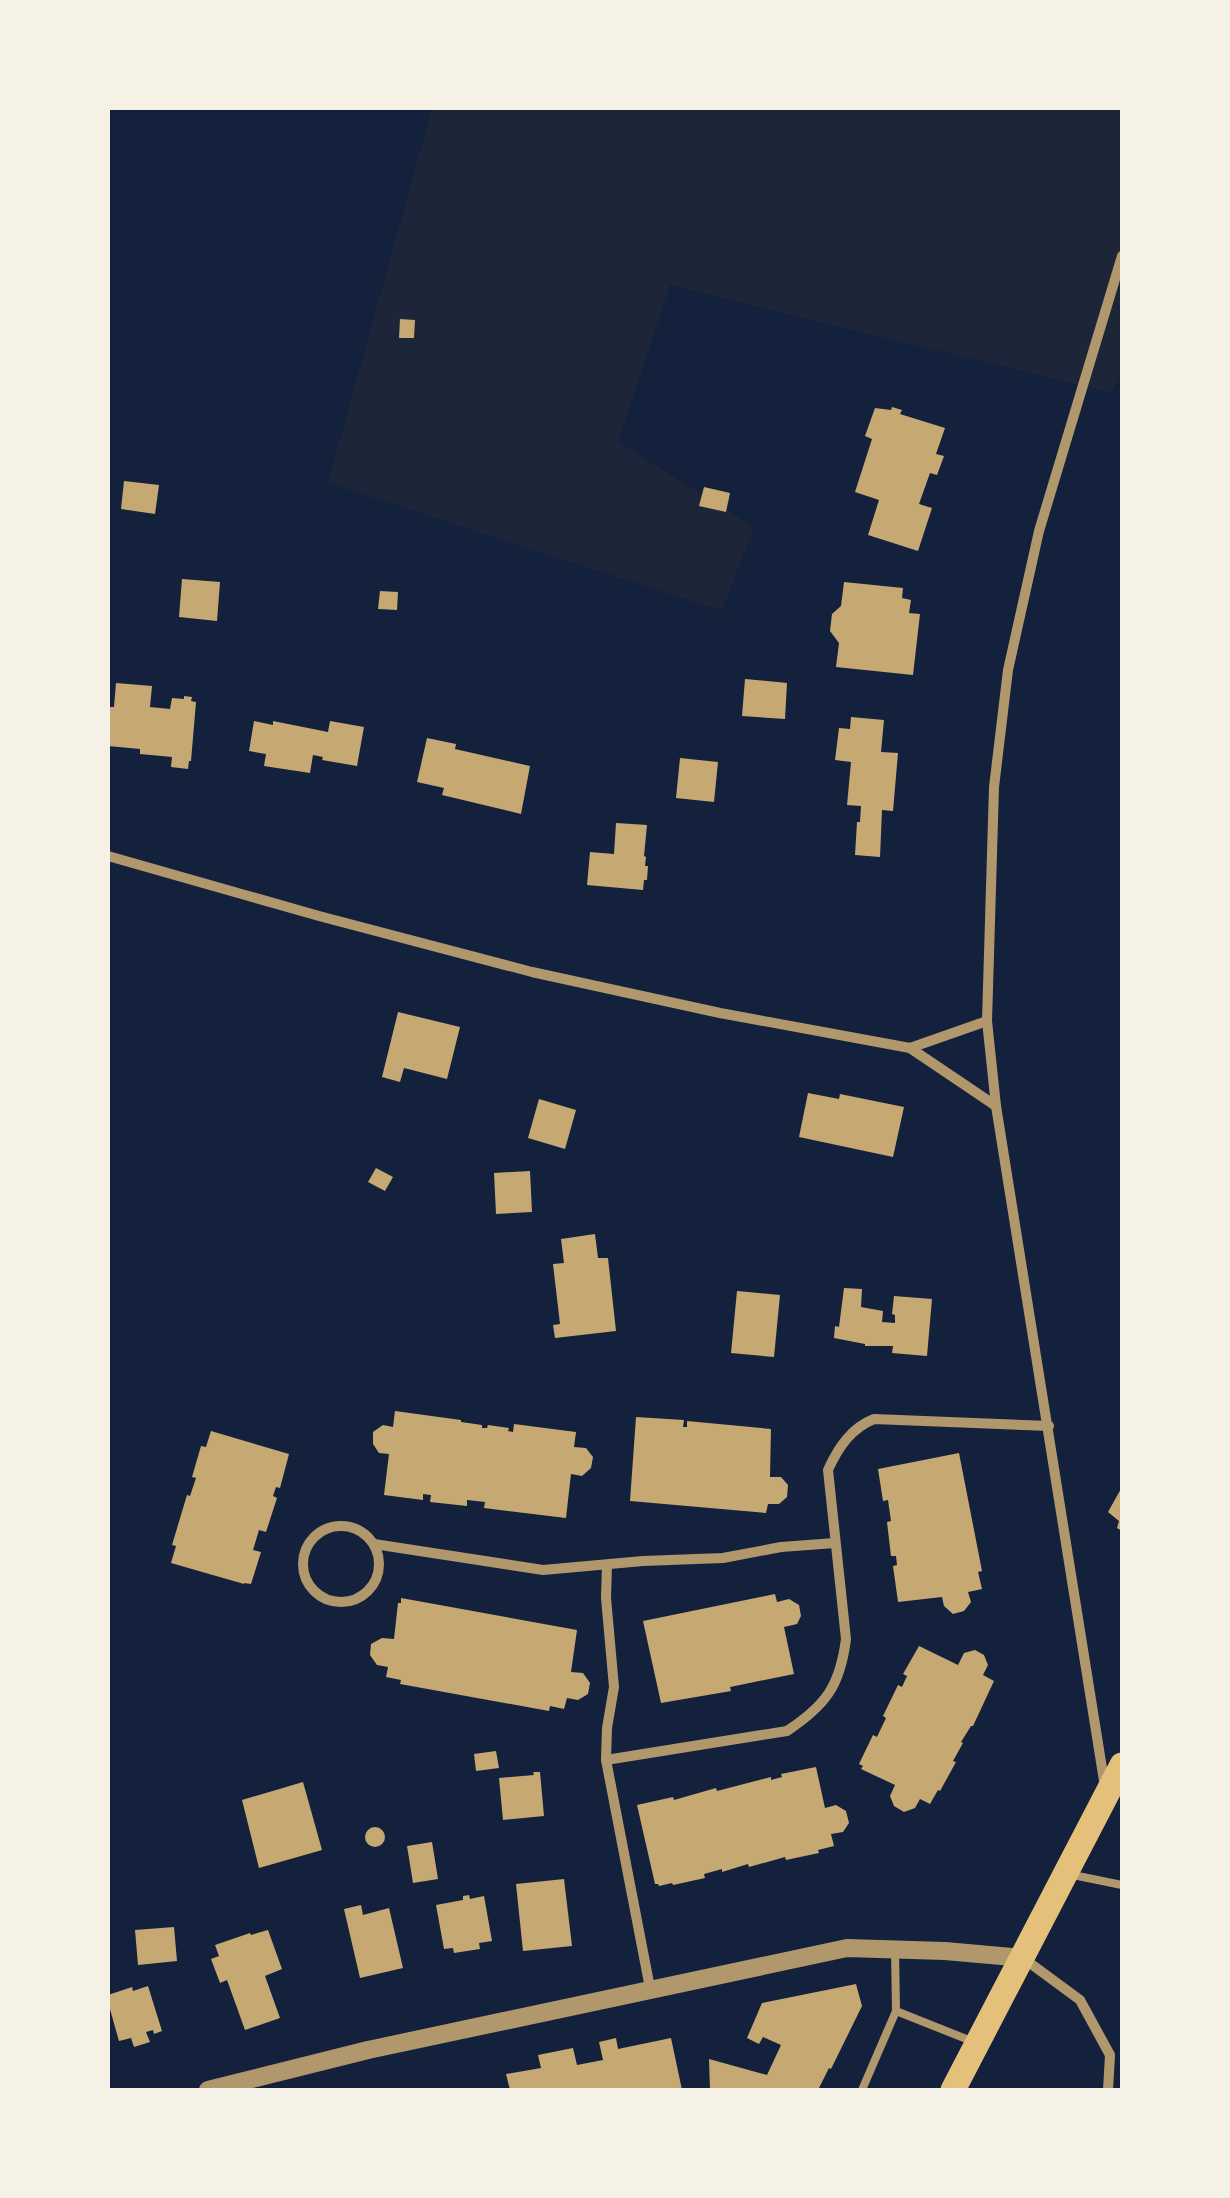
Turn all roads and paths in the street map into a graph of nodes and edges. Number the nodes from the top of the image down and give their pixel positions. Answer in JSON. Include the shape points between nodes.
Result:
{"nodes":[{"id":1,"x":1122,"y":256,"type":"edge"},
{"id":2,"x":108,"y":856,"type":"edge"},
{"id":3,"x":987,"y":1020,"type":"junction"},
{"id":4,"x":910,"y":1048,"type":"junction"},
{"id":5,"x":996,"y":1106,"type":"junction"},
{"id":6,"x":1048,"y":1426,"type":"junction"},
{"id":7,"x":835,"y":1543,"type":"junction"},
{"id":8,"x":374,"y":1544,"type":"junction"},
{"id":9,"x":607,"y":1565,"type":"junction"},
{"id":10,"x":606,"y":1760,"type":"junction"},
{"id":11,"x":1122,"y":1765,"type":"edge"},
{"id":12,"x":1107,"y":1798,"type":"junction"},
{"id":13,"x":1067,"y":1874,"type":"junction"},
{"id":14,"x":1122,"y":1885,"type":"edge"},
{"id":15,"x":895,"y":1950,"type":"junction"},
{"id":16,"x":1023,"y":1958,"type":"junction"},
{"id":17,"x":650,"y":1988,"type":"junction"},
{"id":18,"x":896,"y":2011,"type":"junction"},
{"id":19,"x":978,"y":2043,"type":"junction"},
{"id":20,"x":208,"y":2090,"type":"edge"},
{"id":21,"x":862,"y":2090,"type":"edge"},
{"id":22,"x":952,"y":2090,"type":"edge"},
{"id":23,"x":1108,"y":2090,"type":"edge"}],
"edges":[{"from":1,"to":3,"type":"street","via":[[1039,531],[1008,670],[994,787]]},
{"from":2,"to":4,"type":"street","via":[[532,972]]},
{"from":3,"to":4,"type":"street"},
{"from":3,"to":5,"type":"street"},
{"from":4,"to":5,"type":"street"},
{"from":5,"to":6,"type":"street"},
{"from":6,"to":7,"type":"street","via":[[874,1419],[862,1424],[828,1470]]},
{"from":6,"to":12,"type":"street"},
{"from":7,"to":9,"type":"street"},
{"from":7,"to":10,"type":"street","via":[[843,1666],[812,1715],[788,1731]]},
{"from":8,"to":8,"type":"street","via":[[350,1527],[322,1531],[304,1555],[308,1584],[332,1601],[361,1597],[378,1573]]},
{"from":8,"to":9,"type":"street","via":[[543,1570]]},
{"from":9,"to":10,"type":"street","via":[[614,1688]]},
{"from":10,"to":17,"type":"street"},
{"from":11,"to":12,"type":"main road"},
{"from":12,"to":13,"type":"main road"},
{"from":13,"to":14,"type":"lane"},
{"from":13,"to":16,"type":"main road"},
{"from":15,"to":16,"type":"street"},
{"from":15,"to":17,"type":"street","via":[[847,1948]]},
{"from":15,"to":18,"type":"lane"},
{"from":16,"to":19,"type":"main road"},
{"from":16,"to":23,"type":"street","via":[[1080,2000],[1110,2054]]},
{"from":17,"to":20,"type":"street"},
{"from":18,"to":19,"type":"lane"},
{"from":18,"to":21,"type":"lane"},
{"from":19,"to":22,"type":"main road"}]}
